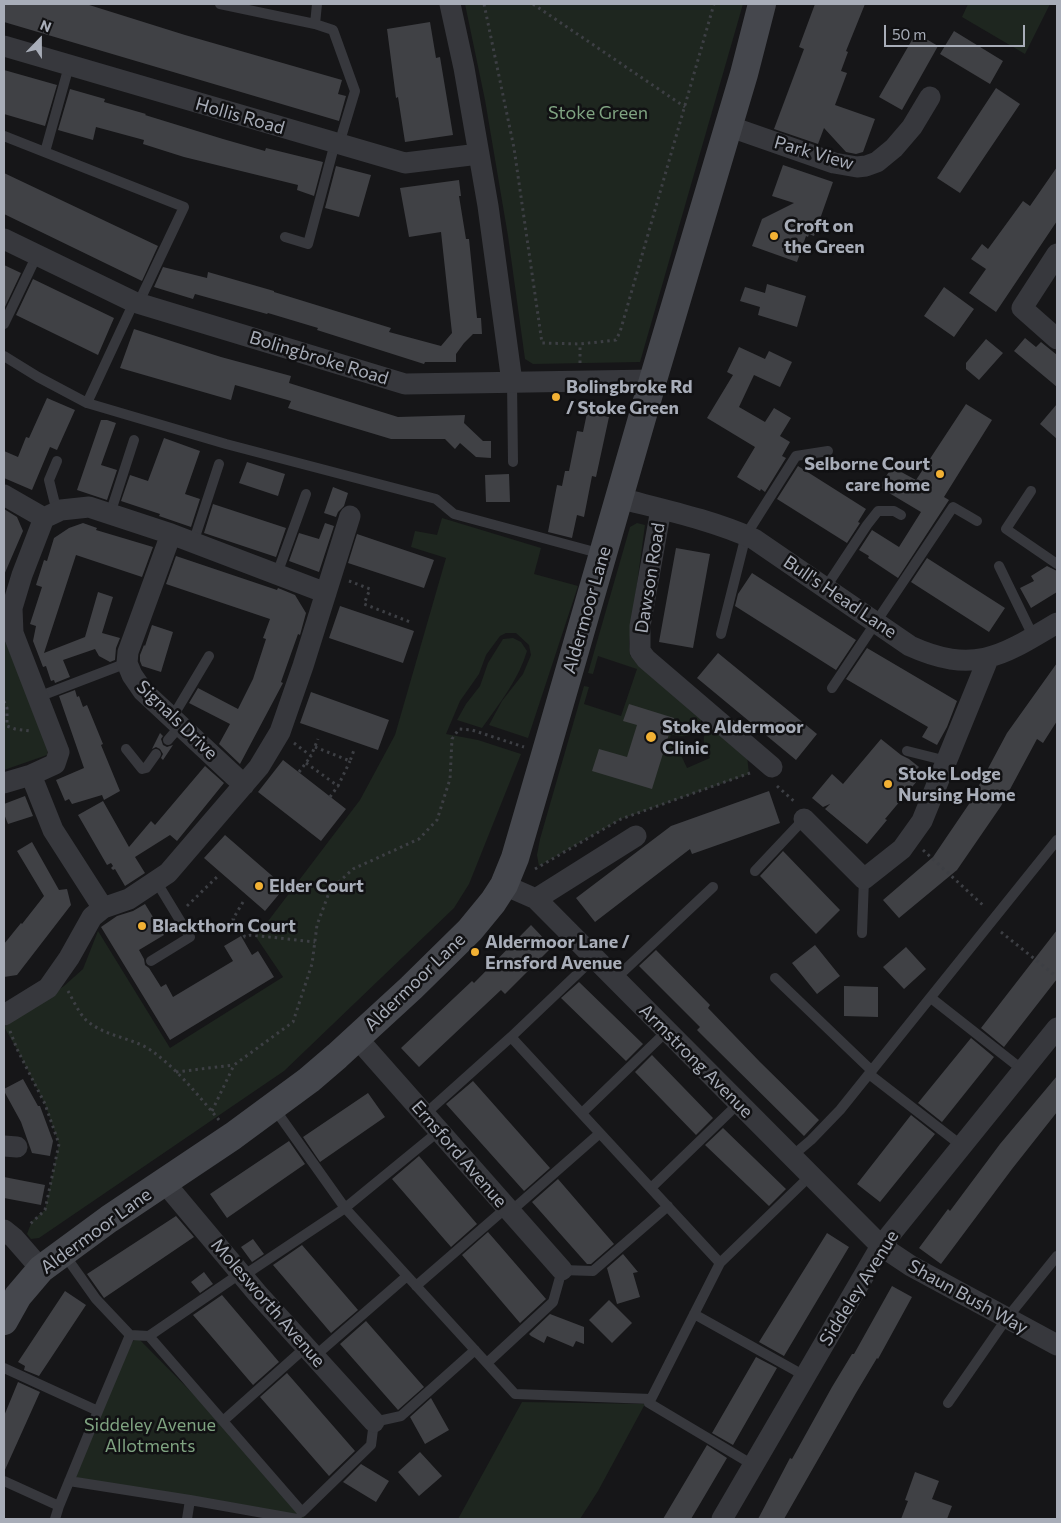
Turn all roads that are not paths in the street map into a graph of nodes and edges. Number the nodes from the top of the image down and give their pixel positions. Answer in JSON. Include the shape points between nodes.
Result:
{"nodes":[{"id":1,"x":220,"y":4,"type":"edge"},
{"id":2,"x":317,"y":4,"type":"edge"},
{"id":3,"x":450,"y":4,"type":"edge"},
{"id":4,"x":762,"y":4,"type":"edge"},
{"id":5,"x":315,"y":24,"type":"junction"},
{"id":6,"x":4,"y":46,"type":"edge"},
{"id":7,"x":69,"y":66,"type":"junction"},
{"id":8,"x":930,"y":97,"type":"dead end"},
{"id":9,"x":728,"y":126,"type":"junction"},
{"id":10,"x":4,"y":136,"type":"edge"},
{"id":11,"x":337,"y":143,"type":"junction"},
{"id":12,"x":45,"y":152,"type":"junction"},
{"id":13,"x":479,"y":154,"type":"junction"},
{"id":14,"x":285,"y":238,"type":"dead end"},
{"id":15,"x":4,"y":239,"type":"edge"},
{"id":16,"x":1057,"y":254,"type":"edge"},
{"id":17,"x":37,"y":255,"type":"junction"},
{"id":18,"x":136,"y":303,"type":"junction"},
{"id":19,"x":4,"y":324,"type":"edge"},
{"id":20,"x":1057,"y":339,"type":"edge"},
{"id":21,"x":4,"y":356,"type":"edge"},
{"id":22,"x":653,"y":380,"type":"junction"},
{"id":23,"x":512,"y":382,"type":"junction"},
{"id":24,"x":87,"y":403,"type":"junction"},
{"id":25,"x":134,"y":440,"type":"dead end"},
{"id":26,"x":828,"y":451,"type":"dead end"},
{"id":27,"x":57,"y":462,"type":"dead end"},
{"id":28,"x":512,"y":462,"type":"dead end"},
{"id":29,"x":220,"y":464,"type":"dead end"},
{"id":30,"x":1031,"y":491,"type":"dead end"},
{"id":31,"x":306,"y":494,"type":"dead end"},
{"id":32,"x":4,"y":495,"type":"edge"},
{"id":33,"x":620,"y":498,"type":"junction"},
{"id":34,"x":661,"y":510,"type":"junction"},
{"id":35,"x":110,"y":514,"type":"junction"},
{"id":36,"x":51,"y":515,"type":"junction"},
{"id":37,"x":902,"y":515,"type":"dead end"},
{"id":38,"x":350,"y":516,"type":"dead end"},
{"id":39,"x":977,"y":521,"type":"dead end"},
{"id":40,"x":171,"y":534,"type":"junction"},
{"id":41,"x":746,"y":535,"type":"junction"},
{"id":42,"x":193,"y":543,"type":"junction"},
{"id":43,"x":603,"y":554,"type":"junction"},
{"id":44,"x":1057,"y":564,"type":"edge"},
{"id":45,"x":999,"y":566,"type":"dead end"},
{"id":46,"x":276,"y":574,"type":"junction"},
{"id":47,"x":826,"y":587,"type":"junction"},
{"id":48,"x":326,"y":593,"type":"junction"},
{"id":49,"x":877,"y":622,"type":"junction"},
{"id":50,"x":1057,"y":624,"type":"edge"},
{"id":51,"x":721,"y":634,"type":"dead end"},
{"id":52,"x":1034,"y":638,"type":"junction"},
{"id":53,"x":209,"y":656,"type":"dead end"},
{"id":54,"x":988,"y":659,"type":"junction"},
{"id":55,"x":127,"y":663,"type":"junction"},
{"id":56,"x":832,"y":688,"type":"dead end"},
{"id":57,"x":38,"y":696,"type":"junction"},
{"id":58,"x":173,"y":728,"type":"junction"},
{"id":59,"x":126,"y":749,"type":"dead end"},
{"id":60,"x":907,"y":750,"type":"dead end"},
{"id":61,"x":156,"y":754,"type":"dead end"},
{"id":62,"x":947,"y":760,"type":"junction"},
{"id":63,"x":772,"y":766,"type":"road end"},
{"id":64,"x":31,"y":775,"type":"junction"},
{"id":65,"x":4,"y":783,"type":"edge"},
{"id":66,"x":244,"y":785,"type":"junction"},
{"id":67,"x":804,"y":819,"type":"joint"},
{"id":68,"x":636,"y":836,"type":"dead end"},
{"id":69,"x":1057,"y":840,"type":"edge"},
{"id":70,"x":755,"y":871,"type":"dead end"},
{"id":71,"x":864,"y":879,"type":"junction"},
{"id":72,"x":156,"y":880,"type":"junction"},
{"id":73,"x":504,"y":885,"type":"junction"},
{"id":74,"x":713,"y":887,"type":"dead end"},
{"id":75,"x":536,"y":899,"type":"junction"},
{"id":76,"x":103,"y":908,"type":"junction"},
{"id":77,"x":862,"y":933,"type":"dead end"},
{"id":78,"x":594,"y":958,"type":"junction"},
{"id":79,"x":151,"y":961,"type":"dead end"},
{"id":80,"x":775,"y":978,"type":"dead end"},
{"id":81,"x":615,"y":979,"type":"junction"},
{"id":82,"x":931,"y":998,"type":"junction"},
{"id":83,"x":6,"y":1021,"type":"edge"},
{"id":84,"x":1057,"y":1028,"type":"edge"},
{"id":85,"x":667,"y":1031,"type":"junction"},
{"id":86,"x":511,"y":1037,"type":"junction"},
{"id":87,"x":356,"y":1038,"type":"junction"},
{"id":88,"x":1024,"y":1070,"type":"junction"},
{"id":89,"x":870,"y":1072,"type":"junction"},
{"id":90,"x":738,"y":1104,"type":"junction"},
{"id":91,"x":273,"y":1107,"type":"junction"},
{"id":92,"x":582,"y":1113,"type":"junction"},
{"id":93,"x":424,"y":1115,"type":"junction"},
{"id":94,"x":439,"y":1131,"type":"junction"},
{"id":95,"x":600,"y":1133,"type":"junction"},
{"id":96,"x":962,"y":1146,"type":"junction"},
{"id":97,"x":791,"y":1156,"type":"junction"},
{"id":98,"x":810,"y":1176,"type":"junction"},
{"id":99,"x":164,"y":1182,"type":"junction"},
{"id":100,"x":651,"y":1188,"type":"junction"},
{"id":101,"x":668,"y":1206,"type":"junction"},
{"id":102,"x":345,"y":1208,"type":"junction"},
{"id":103,"x":508,"y":1210,"type":"junction"},
{"id":104,"x":9,"y":1234,"type":"edge"},
{"id":105,"x":881,"y":1246,"type":"junction"},
{"id":106,"x":63,"y":1253,"type":"junction"},
{"id":107,"x":1057,"y":1256,"type":"edge"},
{"id":108,"x":720,"y":1263,"type":"junction"},
{"id":109,"x":41,"y":1269,"type":"junction"},
{"id":110,"x":562,"y":1270,"type":"junction"},
{"id":111,"x":242,"y":1275,"type":"junction"},
{"id":112,"x":407,"y":1276,"type":"junction"},
{"id":113,"x":416,"y":1286,"type":"junction"},
{"id":114,"x":694,"y":1314,"type":"junction"},
{"id":115,"x":1007,"y":1318,"type":"junction"},
{"id":116,"x":4,"y":1321,"type":"edge"},
{"id":117,"x":130,"y":1334,"type":"junction"},
{"id":118,"x":149,"y":1336,"type":"junction"},
{"id":119,"x":1057,"y":1345,"type":"edge"},
{"id":120,"x":475,"y":1350,"type":"junction"},
{"id":121,"x":311,"y":1352,"type":"junction"},
{"id":122,"x":487,"y":1363,"type":"junction"},
{"id":123,"x":4,"y":1368,"type":"edge"},
{"id":124,"x":806,"y":1376,"type":"junction"},
{"id":125,"x":651,"y":1399,"type":"junction"},
{"id":126,"x":948,"y":1403,"type":"dead end"},
{"id":127,"x":98,"y":1410,"type":"junction"},
{"id":128,"x":223,"y":1420,"type":"junction"},
{"id":129,"x":374,"y":1422,"type":"junction"},
{"id":130,"x":754,"y":1465,"type":"junction"},
{"id":131,"x":4,"y":1481,"type":"edge"},
{"id":132,"x":69,"y":1481,"type":"junction"},
{"id":133,"x":190,"y":1500,"type":"junction"},
{"id":134,"x":59,"y":1506,"type":"junction"},
{"id":135,"x":301,"y":1517,"type":"edge"},
{"id":136,"x":55,"y":1519,"type":"edge"},
{"id":137,"x":187,"y":1519,"type":"edge"},
{"id":138,"x":722,"y":1519,"type":"edge"}],
"edges":[{"from":1,"to":5,"type":"lane"},
{"from":2,"to":5,"type":"lane"},
{"from":3,"to":13,"type":"street"},
{"from":4,"to":9,"type":"street"},
{"from":5,"to":11,"type":"lane","via":[[333,30],[355,91]]},
{"from":6,"to":7,"type":"street","name":"Hollis Road"},
{"from":7,"to":11,"type":"street","name":"Hollis Road"},
{"from":7,"to":12,"type":"lane"},
{"from":8,"to":9,"type":"street","name":"Park View","via":[[912,127],[894,148],[877,162],[866,166],[834,163]]},
{"from":9,"to":22,"type":"street"},
{"from":10,"to":12,"type":"lane"},
{"from":11,"to":13,"type":"street","name":"Hollis Road","via":[[405,163]]},
{"from":11,"to":14,"type":"lane","via":[[308,244]]},
{"from":12,"to":18,"type":"lane","via":[[184,207]]},
{"from":13,"to":23,"type":"street"},
{"from":15,"to":17,"type":"street","name":"Bolingbroke Road"},
{"from":16,"to":20,"type":"street","via":[[1022,308]]},
{"from":17,"to":18,"type":"street","name":"Bolingbroke Road"},
{"from":17,"to":19,"type":"lane"},
{"from":18,"to":23,"type":"street","name":"Bolingbroke Road","via":[[405,384]]},
{"from":18,"to":24,"type":"lane"},
{"from":21,"to":24,"type":"lane"},
{"from":22,"to":23,"type":"street","name":"Bolingbroke Road"},
{"from":22,"to":33,"type":"street"},
{"from":23,"to":28,"type":"lane"},
{"from":24,"to":43,"type":"lane","via":[[226,444],[436,499],[454,514]]},
{"from":25,"to":35,"type":"lane"},
{"from":26,"to":41,"type":"lane","via":[[796,456]]},
{"from":27,"to":36,"type":"lane","via":[[49,480]]},
{"from":29,"to":42,"type":"lane"},
{"from":30,"to":44,"type":"lane","via":[[1006,529]]},
{"from":31,"to":46,"type":"lane"},
{"from":32,"to":36,"type":"street"},
{"from":33,"to":34,"type":"street","name":"Bull's Head Lane"},
{"from":33,"to":43,"type":"street","name":"Aldermoor Lane"},
{"from":34,"to":41,"type":"street","name":"Bull's Head Lane"},
{"from":34,"to":63,"type":"street","name":"Dawson Road","via":[[640,626],[640,651]]},
{"from":35,"to":36,"type":"street","via":[[90,507],[61,510]]},
{"from":35,"to":40,"type":"street"},
{"from":36,"to":57,"type":"street","via":[[22,574],[12,608],[13,633]]},
{"from":37,"to":47,"type":"lane","via":[[894,510],[878,511]]},
{"from":38,"to":48,"type":"street"},
{"from":39,"to":49,"type":"lane","via":[[953,507]]},
{"from":40,"to":42,"type":"street"},
{"from":40,"to":55,"type":"street","name":"Signals Drive"},
{"from":41,"to":47,"type":"street","name":"Bull's Head Lane"},
{"from":41,"to":51,"type":"lane"},
{"from":42,"to":46,"type":"street"},
{"from":43,"to":73,"type":"street","name":"Aldermoor Lane","via":[[546,755]]},
{"from":45,"to":52,"type":"lane"},
{"from":46,"to":48,"type":"street"},
{"from":47,"to":49,"type":"street","name":"Bull's Head Lane"},
{"from":48,"to":66,"type":"street","via":[[280,732]]},
{"from":49,"to":54,"type":"street","name":"Bull's Head Lane","via":[[910,646],[926,653],[963,661]]},
{"from":49,"to":56,"type":"lane"},
{"from":50,"to":52,"type":"street","name":"Bull's Head Lane"},
{"from":52,"to":54,"type":"street","name":"Bull's Head Lane"},
{"from":53,"to":58,"type":"lane"},
{"from":54,"to":62,"type":"street"},
{"from":55,"to":57,"type":"lane"},
{"from":55,"to":58,"type":"street","name":"Signals Drive","via":[[143,692]]},
{"from":57,"to":64,"type":"street","via":[[59,752],[55,764]]},
{"from":58,"to":66,"type":"street","name":"Signals Drive"},
{"from":59,"to":61,"type":"lane","via":[[142,769]]},
{"from":60,"to":62,"type":"lane"},
{"from":62,"to":71,"type":"street","via":[[922,821],[902,849]]},
{"from":64,"to":65,"type":"street"},
{"from":64,"to":76,"type":"street","via":[[52,830]]},
{"from":66,"to":72,"type":"street","via":[[180,860]]},
{"from":67,"to":70,"type":"lane"},
{"from":67,"to":71,"type":"street"},
{"from":68,"to":75,"type":"street"},
{"from":69,"to":82,"type":"lane"},
{"from":71,"to":77,"type":"lane"},
{"from":72,"to":76,"type":"street","via":[[129,899]]},
{"from":72,"to":79,"type":"lane","via":[[190,937]]},
{"from":73,"to":75,"type":"street","name":"Armstrong Avenue"},
{"from":73,"to":87,"type":"street","name":"Aldermoor Lane","via":[[470,930]]},
{"from":74,"to":81,"type":"lane"},
{"from":75,"to":78,"type":"street","name":"Armstrong Avenue"},
{"from":76,"to":83,"type":"street","via":[[92,917],[48,988]]},
{"from":78,"to":81,"type":"street","name":"Armstrong Avenue"},
{"from":78,"to":86,"type":"lane"},
{"from":80,"to":89,"type":"lane"},
{"from":81,"to":85,"type":"street","name":"Armstrong Avenue"},
{"from":82,"to":88,"type":"lane"},
{"from":82,"to":89,"type":"lane"},
{"from":84,"to":88,"type":"street","name":"Siddeley Avenue"},
{"from":85,"to":90,"type":"street","name":"Armstrong Avenue"},
{"from":85,"to":92,"type":"lane"},
{"from":86,"to":92,"type":"lane"},
{"from":86,"to":93,"type":"lane"},
{"from":87,"to":91,"type":"street","name":"Aldermoor Lane"},
{"from":87,"to":93,"type":"street","name":"Ernsford Avenue"},
{"from":88,"to":96,"type":"street","name":"Siddeley Avenue"},
{"from":89,"to":96,"type":"lane"},
{"from":89,"to":97,"type":"lane","via":[[840,1110]]},
{"from":90,"to":97,"type":"street","name":"Armstrong Avenue"},
{"from":90,"to":100,"type":"lane"},
{"from":91,"to":99,"type":"street","name":"Aldermoor Lane"},
{"from":91,"to":102,"type":"lane"},
{"from":92,"to":95,"type":"lane"},
{"from":93,"to":94,"type":"street","name":"Ernsford Avenue"},
{"from":94,"to":102,"type":"lane"},
{"from":94,"to":103,"type":"street","name":"Ernsford Avenue"},
{"from":95,"to":100,"type":"lane"},
{"from":95,"to":103,"type":"lane"},
{"from":96,"to":105,"type":"street","name":"Siddeley Avenue"},
{"from":97,"to":98,"type":"street","name":"Armstrong Avenue"},
{"from":98,"to":105,"type":"street","name":"Armstrong Avenue"},
{"from":98,"to":108,"type":"lane"},
{"from":99,"to":106,"type":"street","name":"Aldermoor Lane"},
{"from":99,"to":111,"type":"street","name":"Molesworth Avenue"},
{"from":100,"to":101,"type":"lane"},
{"from":101,"to":108,"type":"lane"},
{"from":101,"to":110,"type":"lane","via":[[593,1271]]},
{"from":102,"to":111,"type":"lane"},
{"from":102,"to":112,"type":"lane"},
{"from":103,"to":110,"type":"street","name":"Ernsford Avenue"},
{"from":103,"to":113,"type":"lane"},
{"from":104,"to":109,"type":"street"},
{"from":105,"to":115,"type":"street","name":"Shaun Bush Way"},
{"from":105,"to":124,"type":"street","name":"Siddeley Avenue"},
{"from":106,"to":109,"type":"street","name":"Aldermoor Lane"},
{"from":106,"to":117,"type":"lane","via":[[96,1299]]},
{"from":107,"to":115,"type":"lane"},
{"from":108,"to":114,"type":"lane"},
{"from":109,"to":116,"type":"street","name":"Aldermoor Lane","via":[[18,1296]]},
{"from":110,"to":122,"type":"lane","via":[[553,1302]]},
{"from":111,"to":118,"type":"lane"},
{"from":111,"to":121,"type":"street","name":"Molesworth Avenue"},
{"from":112,"to":113,"type":"lane"},
{"from":112,"to":121,"type":"lane"},
{"from":113,"to":120,"type":"lane"},
{"from":114,"to":124,"type":"lane"},
{"from":114,"to":125,"type":"lane"},
{"from":115,"to":119,"type":"street","name":"Shaun Bush Way"},
{"from":115,"to":126,"type":"lane"},
{"from":117,"to":118,"type":"lane"},
{"from":117,"to":127,"type":"lane"},
{"from":118,"to":128,"type":"lane"},
{"from":120,"to":122,"type":"lane"},
{"from":120,"to":129,"type":"lane","via":[[401,1416]]},
{"from":121,"to":128,"type":"lane"},
{"from":121,"to":129,"type":"street","name":"Molesworth Avenue"},
{"from":122,"to":125,"type":"lane","via":[[515,1394]]},
{"from":123,"to":127,"type":"lane"},
{"from":124,"to":130,"type":"street","name":"Siddeley Avenue"},
{"from":125,"to":130,"type":"lane","via":[[649,1403]]},
{"from":127,"to":132,"type":"lane"},
{"from":128,"to":135,"type":"lane"},
{"from":129,"to":135,"type":"lane","via":[[371,1445]]},
{"from":130,"to":138,"type":"street","name":"Siddeley Avenue"},
{"from":131,"to":134,"type":"lane"},
{"from":132,"to":133,"type":"lane"},
{"from":132,"to":134,"type":"lane"},
{"from":133,"to":135,"type":"lane"},
{"from":133,"to":137,"type":"lane"},
{"from":134,"to":136,"type":"lane"}]}
